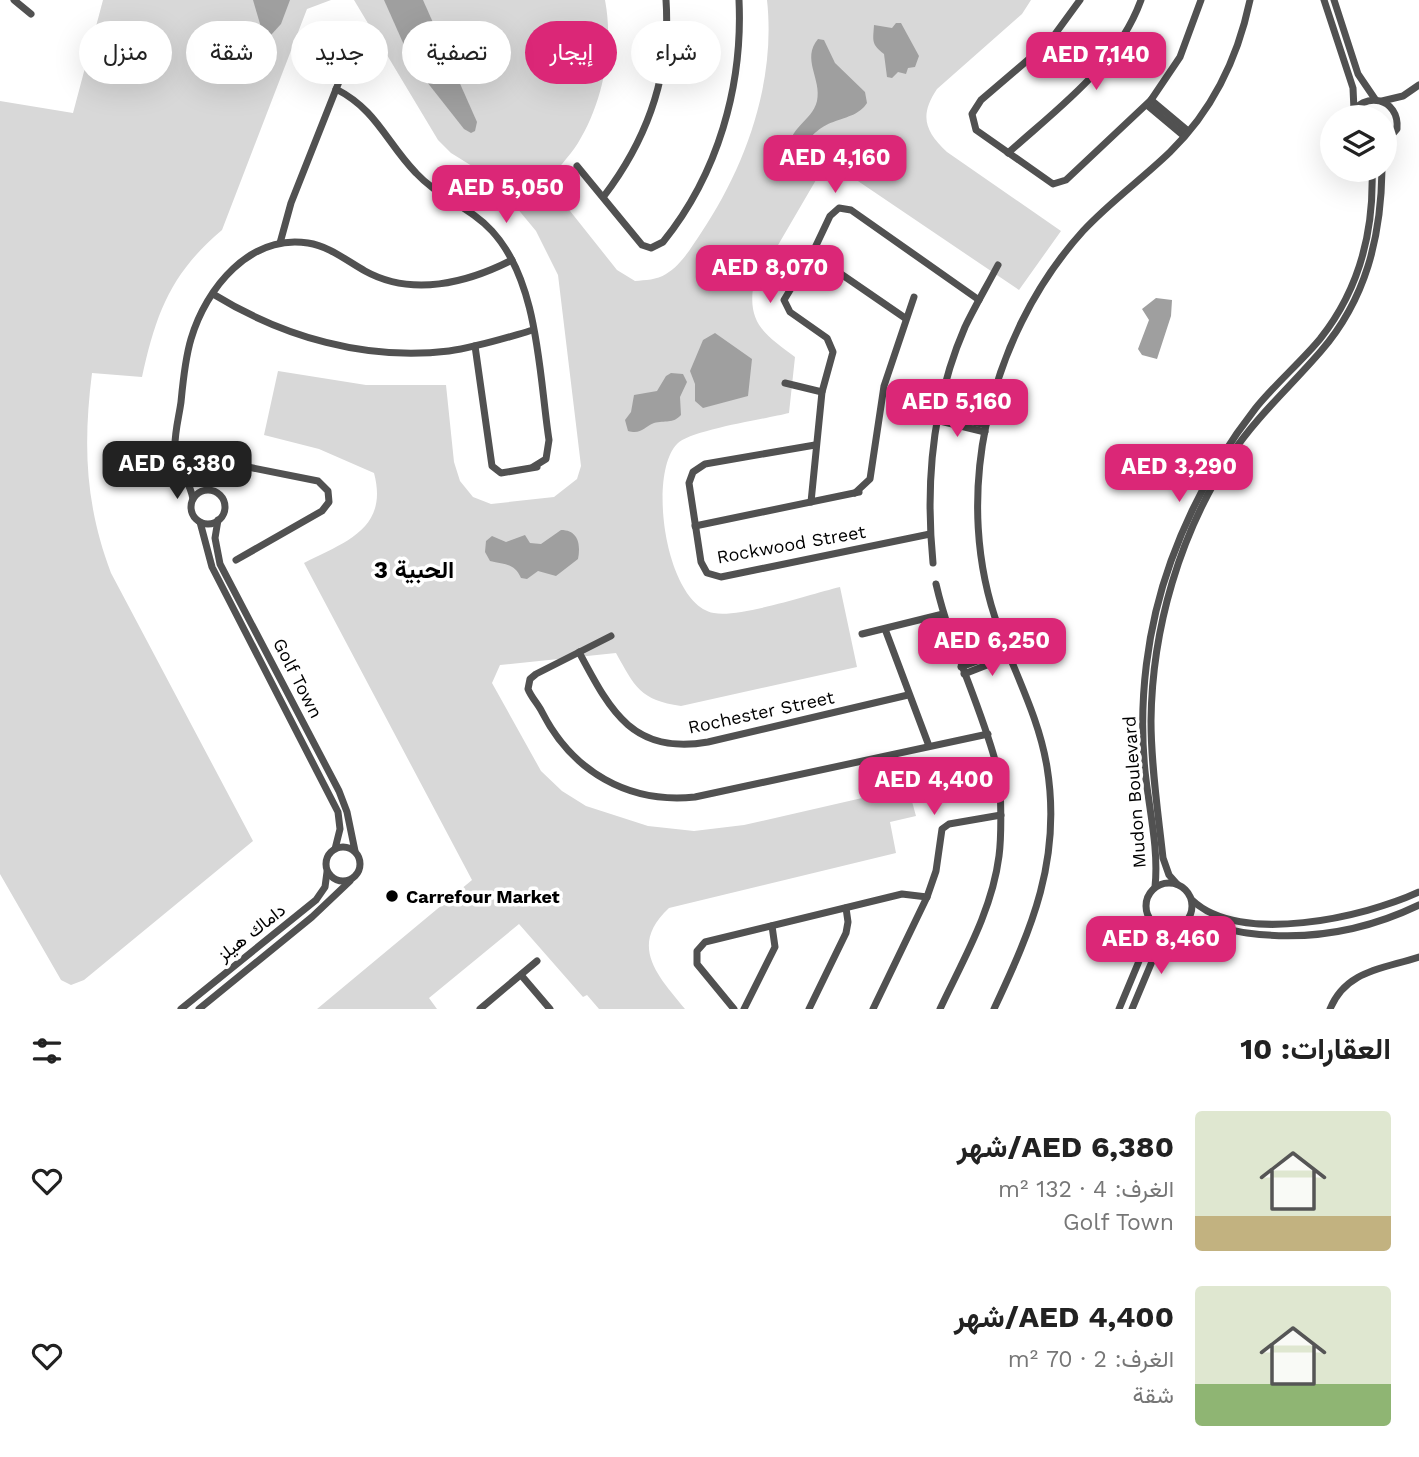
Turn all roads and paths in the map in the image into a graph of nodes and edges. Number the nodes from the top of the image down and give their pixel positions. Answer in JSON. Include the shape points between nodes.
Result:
{"nodes":[{"id":1,"x":14,"y":0,"type":"edge"},
{"id":2,"x":666,"y":0,"type":"edge"},
{"id":3,"x":739,"y":0,"type":"edge"},
{"id":4,"x":1080,"y":0,"type":"edge"},
{"id":5,"x":1141,"y":0,"type":"edge"},
{"id":6,"x":1201,"y":0,"type":"edge"},
{"id":7,"x":1250,"y":0,"type":"edge"},
{"id":8,"x":1324,"y":0,"type":"edge"},
{"id":9,"x":1334,"y":0,"type":"edge"},
{"id":10,"x":31,"y":14,"type":"dead end"},
{"id":11,"x":338,"y":84,"type":"edge"},
{"id":12,"x":1419,"y":85,"type":"edge"},
{"id":13,"x":336,"y":89,"type":"junction"},
{"id":14,"x":1403,"y":96,"type":"junction"},
{"id":15,"x":1378,"y":100,"type":"junction"},
{"id":16,"x":1149,"y":102,"type":"junction"},
{"id":17,"x":1352,"y":105,"type":"edge"},
{"id":18,"x":1358,"y":105,"type":"edge"},
{"id":19,"x":1385,"y":105,"type":"edge"},
{"id":20,"x":1397,"y":111,"type":"edge"},
{"id":21,"x":1186,"y":134,"type":"junction"},
{"id":22,"x":1008,"y":153,"type":"junction"},
{"id":23,"x":577,"y":166,"type":"dead end"},
{"id":24,"x":1371,"y":182,"type":"edge"},
{"id":25,"x":1381,"y":182,"type":"edge"},
{"id":26,"x":604,"y":196,"type":"junction"},
{"id":27,"x":285,"y":229,"type":"junction"},
{"id":28,"x":292,"y":242,"type":"junction"},
{"id":29,"x":280,"y":243,"type":"junction"},
{"id":30,"x":812,"y":254,"type":"junction"},
{"id":31,"x":512,"y":260,"type":"junction"},
{"id":32,"x":998,"y":265,"type":"dead end"},
{"id":33,"x":215,"y":291,"type":"junction"},
{"id":34,"x":914,"y":297,"type":"dead end"},
{"id":35,"x":979,"y":300,"type":"junction"},
{"id":36,"x":905,"y":318,"type":"junction"},
{"id":37,"x":533,"y":330,"type":"junction"},
{"id":38,"x":475,"y":346,"type":"junction"},
{"id":39,"x":785,"y":383,"type":"dead end"},
{"id":40,"x":822,"y":392,"type":"junction"},
{"id":41,"x":937,"y":417,"type":"junction"},
{"id":42,"x":986,"y":428,"type":"junction"},
{"id":43,"x":815,"y":445,"type":"junction"},
{"id":44,"x":198,"y":457,"type":"dead end"},
{"id":45,"x":188,"y":477,"type":"junction"},
{"id":46,"x":212,"y":490,"type":"junction"},
{"id":47,"x":193,"y":499,"type":"junction"},
{"id":48,"x":811,"y":502,"type":"junction"},
{"id":49,"x":218,"y":520,"type":"junction"},
{"id":50,"x":200,"y":522,"type":"junction"},
{"id":51,"x":695,"y":526,"type":"junction"},
{"id":52,"x":930,"y":534,"type":"junction"},
{"id":53,"x":236,"y":560,"type":"dead end"},
{"id":54,"x":933,"y":564,"type":"dead end"},
{"id":55,"x":936,"y":583,"type":"dead end"},
{"id":56,"x":943,"y":614,"type":"junction"},
{"id":57,"x":885,"y":629,"type":"junction"},
{"id":58,"x":862,"y":634,"type":"dead end"},
{"id":59,"x":611,"y":636,"type":"dead end"},
{"id":60,"x":579,"y":652,"type":"junction"},
{"id":61,"x":1008,"y":653,"type":"junction"},
{"id":62,"x":963,"y":671,"type":"junction"},
{"id":63,"x":908,"y":695,"type":"junction"},
{"id":64,"x":988,"y":734,"type":"junction"},
{"id":65,"x":929,"y":746,"type":"junction"},
{"id":66,"x":995,"y":760,"type":"dead end"},
{"id":67,"x":1000,"y":785,"type":"dead end"},
{"id":68,"x":1001,"y":815,"type":"junction"},
{"id":69,"x":335,"y":849,"type":"junction"},
{"id":70,"x":355,"y":851,"type":"junction"},
{"id":71,"x":327,"y":872,"type":"junction"},
{"id":72,"x":350,"y":881,"type":"junction"},
{"id":73,"x":1177,"y":884,"type":"junction"},
{"id":74,"x":1155,"y":887,"type":"junction"},
{"id":75,"x":1419,"y":892,"type":"edge"},
{"id":76,"x":927,"y":897,"type":"junction"},
{"id":77,"x":1192,"y":900,"type":"junction"},
{"id":78,"x":1419,"y":905,"type":"edge"},
{"id":79,"x":846,"y":908,"type":"junction"},
{"id":80,"x":1151,"y":920,"type":"junction"},
{"id":81,"x":1183,"y":924,"type":"junction"},
{"id":82,"x":772,"y":926,"type":"junction"},
{"id":83,"x":1171,"y":929,"type":"junction"},
{"id":84,"x":1419,"y":957,"type":"edge"},
{"id":85,"x":537,"y":961,"type":"dead end"},
{"id":86,"x":521,"y":975,"type":"junction"},
{"id":87,"x":181,"y":1009,"type":"edge"},
{"id":88,"x":200,"y":1009,"type":"edge"},
{"id":89,"x":480,"y":1009,"type":"edge"},
{"id":90,"x":550,"y":1009,"type":"edge"},
{"id":91,"x":734,"y":1009,"type":"edge"},
{"id":92,"x":744,"y":1009,"type":"edge"},
{"id":93,"x":810,"y":1009,"type":"edge"},
{"id":94,"x":873,"y":1009,"type":"edge"},
{"id":95,"x":940,"y":1009,"type":"edge"},
{"id":96,"x":994,"y":1009,"type":"edge"},
{"id":97,"x":1119,"y":1009,"type":"edge"},
{"id":98,"x":1132,"y":1009,"type":"edge"},
{"id":99,"x":1330,"y":1009,"type":"edge"}],
"edges":[{"from":1,"to":10,"type":"street"},
{"from":2,"to":26,"type":"street","via":[[664,65],[649,122],[626,167]]},
{"from":3,"to":26,"type":"street","via":[[737,68],[726,121],[707,171],[668,236],[650,243],[635,237]]},
{"from":4,"to":22,"type":"street","via":[[1050,41],[975,106],[972,122],[976,130]]},
{"from":5,"to":22,"type":"street","via":[[1128,31],[1107,61]]},
{"from":6,"to":16,"type":"street","via":[[1180,57]]},
{"from":7,"to":21,"type":"street","via":[[1228,67]]},
{"from":8,"to":17,"type":"street","via":[[1353,88]]},
{"from":9,"to":15,"type":"street","via":[[1358,74]]},
{"from":11,"to":13,"type":"street"},
{"from":12,"to":14,"type":"street"},
{"from":13,"to":27,"type":"street"},
{"from":13,"to":31,"type":"street","via":[[371,113],[415,173],[480,220]]},
{"from":14,"to":15,"type":"street"},
{"from":14,"to":20,"type":"street"},
{"from":15,"to":18,"type":"street"},
{"from":15,"to":19,"type":"street"},
{"from":16,"to":21,"type":"street"},
{"from":16,"to":22,"type":"street","via":[[1058,180],[1043,178]]},
{"from":21,"to":42,"type":"street","via":[[1101,213],[1050,273],[1006,357]]},
{"from":23,"to":26,"type":"street"},
{"from":24,"to":74,"type":"street","name":"Mudon Boulevard","via":[[1369,231],[1343,304],[1320,339],[1257,407],[1217,463],[1185,525],[1164,582],[1149,647],[1143,728]]},
{"from":25,"to":73,"type":"street","name":"Mudon Boulevard","via":[[1379,227],[1357,296],[1328,343],[1266,409],[1227,463],[1189,537],[1168,598],[1155,659],[1152,739],[1163,858]]},
{"from":27,"to":28,"type":"street"},
{"from":27,"to":29,"type":"street"},
{"from":28,"to":29,"type":"street"},
{"from":28,"to":31,"type":"street","via":[[320,246],[378,278],[410,285],[466,279]]},
{"from":29,"to":33,"type":"street","via":[[244,258]]},
{"from":30,"to":35,"type":"street","via":[[832,213],[848,208]]},
{"from":30,"to":36,"type":"street"},
{"from":30,"to":40,"type":"street","via":[[784,305],[832,346]]},
{"from":31,"to":37,"type":"street","via":[[528,299]]},
{"from":32,"to":35,"type":"street"},
{"from":33,"to":38,"type":"street","via":[[282,329],[345,347],[423,353]]},
{"from":33,"to":45,"type":"street","via":[[195,326],[182,389],[175,447]]},
{"from":34,"to":36,"type":"street","name":"Rockwood Street"},
{"from":35,"to":41,"type":"street","via":[[954,355]]},
{"from":36,"to":48,"type":"street","name":"Rockwood Street","via":[[884,386],[870,487]]},
{"from":37,"to":38,"type":"street"},
{"from":37,"to":38,"type":"street","via":[[551,459],[543,466],[512,472],[497,465],[490,450]]},
{"from":39,"to":40,"type":"street"},
{"from":40,"to":43,"type":"street"},
{"from":41,"to":42,"type":"street"},
{"from":41,"to":52,"type":"street","via":[[929,478]]},
{"from":42,"to":61,"type":"street","via":[[978,502],[980,557]]},
{"from":43,"to":48,"type":"street"},
{"from":43,"to":51,"type":"street","name":"Rockwood Street","via":[[698,467],[689,483]]},
{"from":44,"to":53,"type":"street","via":[[318,481],[328,491],[329,502],[322,511]]},
{"from":45,"to":46,"type":"street"},
{"from":45,"to":47,"type":"street"},
{"from":46,"to":47,"type":"street"},
{"from":46,"to":49,"type":"street","via":[[225,503]]},
{"from":47,"to":50,"type":"street","via":[[191,509]]},
{"from":48,"to":51,"type":"street","name":"Rockwood Street"},
{"from":49,"to":50,"type":"street"},
{"from":49,"to":70,"type":"street","name":"Golf Town","via":[[215,538],[220,564],[339,791]]},
{"from":50,"to":69,"type":"street","name":"Golf Town","via":[[212,567],[338,812]]},
{"from":51,"to":52,"type":"street","name":"Rockwood Street","via":[[702,566],[717,577]]},
{"from":52,"to":54,"type":"street"},
{"from":55,"to":56,"type":"street"},
{"from":56,"to":57,"type":"street"},
{"from":56,"to":62,"type":"street"},
{"from":57,"to":58,"type":"street"},
{"from":57,"to":63,"type":"street"},
{"from":59,"to":60,"type":"street"},
{"from":60,"to":63,"type":"street","name":"Rochester Street","via":[[615,715],[642,735],[674,745],[708,742]]},
{"from":60,"to":65,"type":"street","via":[[533,676],[528,692],[576,760],[610,783],[640,795],[695,797]]},
{"from":61,"to":62,"type":"street"},
{"from":61,"to":96,"type":"street","via":[[1041,740],[1050,825],[1038,907]]},
{"from":62,"to":64,"type":"street"},
{"from":63,"to":65,"type":"street"},
{"from":64,"to":65,"type":"street"},
{"from":64,"to":66,"type":"street"},
{"from":67,"to":68,"type":"street"},
{"from":68,"to":76,"type":"street","via":[[945,826]]},
{"from":68,"to":95,"type":"street","via":[[990,897]]},
{"from":69,"to":70,"type":"street"},
{"from":69,"to":71,"type":"street","via":[[327,859]]},
{"from":70,"to":72,"type":"street","via":[[361,866]]},
{"from":71,"to":72,"type":"street","via":[[337,881]]},
{"from":71,"to":87,"type":"street","name":"داماك هيلز","via":[[325,887],[316,900]]},
{"from":72,"to":88,"type":"street","name":"داماك هيلز"},
{"from":73,"to":74,"type":"street"},
{"from":73,"to":77,"type":"street"},
{"from":74,"to":80,"type":"street","via":[[1146,907]]},
{"from":75,"to":77,"type":"street","via":[[1359,914],[1291,923],[1222,916]]},
{"from":76,"to":79,"type":"street","via":[[902,894]]},
{"from":76,"to":94,"type":"street"},
{"from":77,"to":81,"type":"street"},
{"from":78,"to":81,"type":"street","via":[[1362,926],[1307,935],[1266,935]]},
{"from":79,"to":82,"type":"street"},
{"from":79,"to":93,"type":"street","via":[[846,933]]},
{"from":80,"to":83,"type":"street"},
{"from":80,"to":97,"type":"street","via":[[1147,942]]},
{"from":81,"to":83,"type":"street"},
{"from":82,"to":91,"type":"street","via":[[705,942],[697,951],[697,964]]},
{"from":82,"to":92,"type":"street","via":[[775,947]]},
{"from":83,"to":98,"type":"street","via":[[1161,940]]},
{"from":84,"to":99,"type":"street","via":[[1350,980]]},
{"from":85,"to":86,"type":"street"},
{"from":86,"to":89,"type":"street"},
{"from":86,"to":90,"type":"street"}]}
